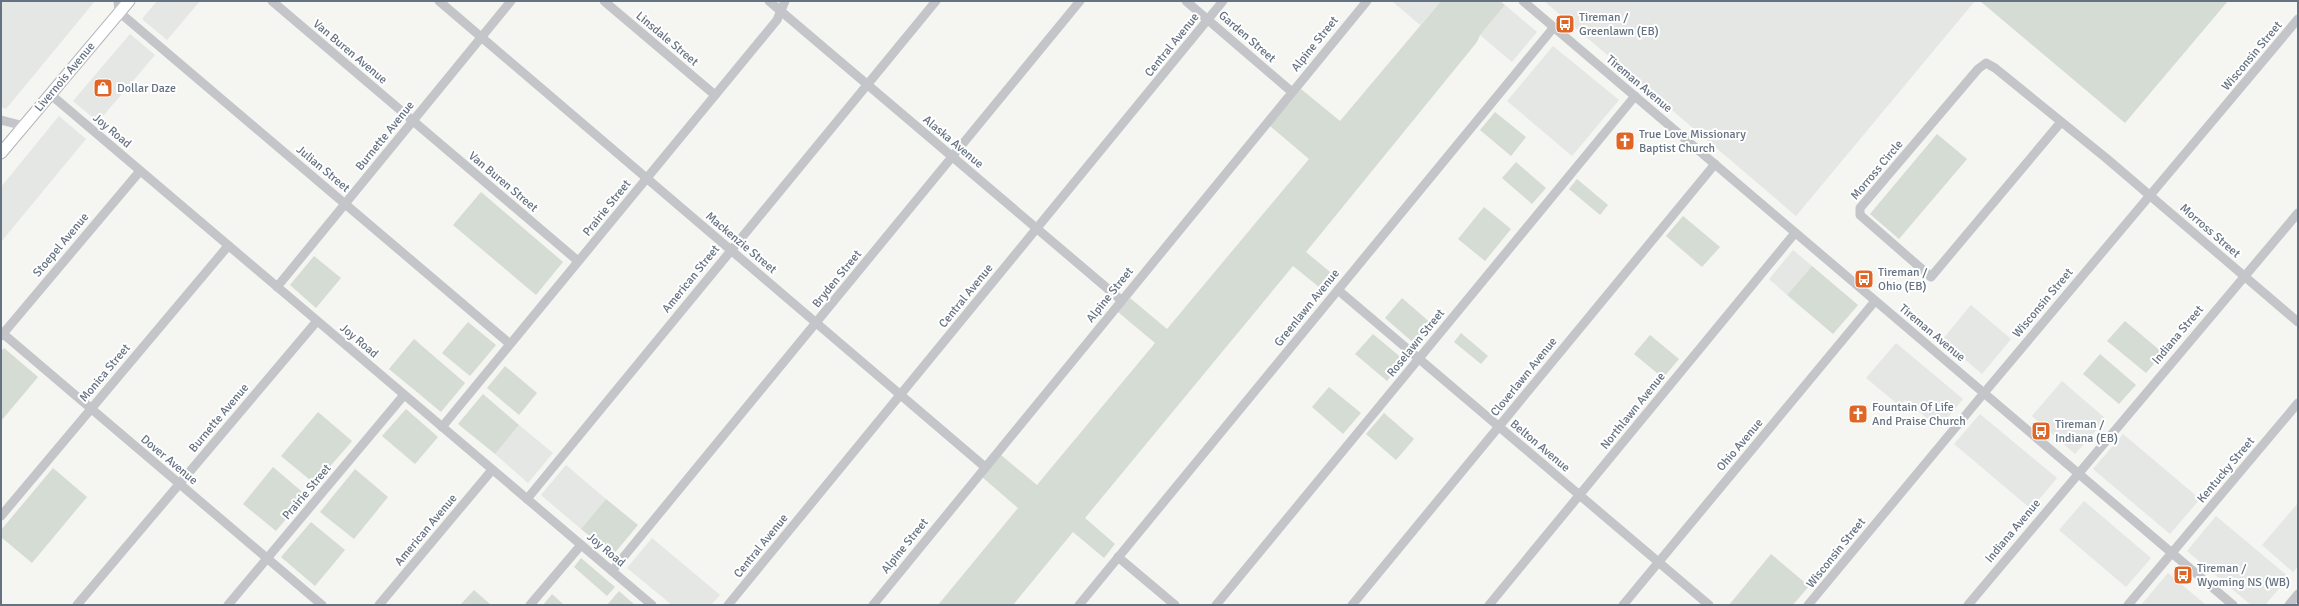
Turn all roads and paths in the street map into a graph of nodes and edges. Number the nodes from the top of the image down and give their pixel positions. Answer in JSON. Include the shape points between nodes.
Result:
{"nodes":[{"id":1,"x":129,"y":1,"type":"edge"},
{"id":2,"x":272,"y":1,"type":"edge"},
{"id":3,"x":439,"y":1,"type":"edge"},
{"id":4,"x":511,"y":1,"type":"edge"},
{"id":5,"x":604,"y":1,"type":"edge"},
{"id":6,"x":769,"y":1,"type":"edge"},
{"id":7,"x":785,"y":1,"type":"edge"},
{"id":8,"x":936,"y":1,"type":"edge"},
{"id":9,"x":1080,"y":1,"type":"edge"},
{"id":10,"x":1186,"y":1,"type":"edge"},
{"id":11,"x":1223,"y":1,"type":"edge"},
{"id":12,"x":1367,"y":1,"type":"edge"},
{"id":13,"x":1523,"y":1,"type":"edge"},
{"id":14,"x":118,"y":7,"type":"edge"},
{"id":15,"x":781,"y":11,"type":"junction"},
{"id":16,"x":1208,"y":19,"type":"junction"},
{"id":17,"x":2298,"y":19,"type":"edge"},
{"id":18,"x":1554,"y":27,"type":"junction"},
{"id":19,"x":482,"y":37,"type":"junction"},
{"id":20,"x":867,"y":84,"type":"junction"},
{"id":21,"x":1292,"y":92,"type":"junction"},
{"id":22,"x":50,"y":94,"type":"junction"},
{"id":23,"x":715,"y":95,"type":"junction"},
{"id":24,"x":1635,"y":96,"type":"junction"},
{"id":25,"x":1,"y":120,"type":"edge"},
{"id":26,"x":413,"y":121,"type":"junction"},
{"id":27,"x":2060,"y":122,"type":"junction"},
{"id":28,"x":24,"y":126,"type":"junction"},
{"id":29,"x":1,"y":152,"type":"edge"},
{"id":30,"x":952,"y":156,"type":"junction"},
{"id":31,"x":2106,"y":158,"type":"joint"},
{"id":32,"x":1715,"y":164,"type":"junction"},
{"id":33,"x":140,"y":171,"type":"junction"},
{"id":34,"x":647,"y":178,"type":"junction"},
{"id":35,"x":2150,"y":196,"type":"junction"},
{"id":36,"x":345,"y":204,"type":"junction"},
{"id":37,"x":2298,"y":213,"type":"edge"},
{"id":38,"x":1037,"y":229,"type":"junction"},
{"id":39,"x":1795,"y":232,"type":"junction"},
{"id":40,"x":228,"y":246,"type":"junction"},
{"id":41,"x":731,"y":250,"type":"junction"},
{"id":42,"x":578,"y":261,"type":"junction"},
{"id":43,"x":2244,"y":276,"type":"junction"},
{"id":44,"x":277,"y":287,"type":"junction"},
{"id":45,"x":1338,"y":290,"type":"junction"},
{"id":46,"x":1121,"y":300,"type":"junction"},
{"id":47,"x":1875,"y":301,"type":"junction"},
{"id":48,"x":317,"y":321,"type":"junction"},
{"id":49,"x":816,"y":322,"type":"junction"},
{"id":50,"x":2298,"y":322,"type":"edge"},
{"id":51,"x":2,"y":334,"type":"edge"},
{"id":52,"x":510,"y":344,"type":"junction"},
{"id":53,"x":1418,"y":359,"type":"junction"},
{"id":54,"x":1984,"y":392,"type":"junction"},
{"id":55,"x":404,"y":395,"type":"junction"},
{"id":56,"x":901,"y":395,"type":"junction"},
{"id":57,"x":2298,"y":403,"type":"edge"},
{"id":58,"x":91,"y":409,"type":"junction"},
{"id":59,"x":442,"y":427,"type":"junction"},
{"id":60,"x":1499,"y":427,"type":"junction"},
{"id":61,"x":985,"y":467,"type":"junction"},
{"id":62,"x":492,"y":470,"type":"junction"},
{"id":63,"x":2077,"y":473,"type":"junction"},
{"id":64,"x":179,"y":484,"type":"junction"},
{"id":65,"x":1579,"y":496,"type":"junction"},
{"id":66,"x":527,"y":499,"type":"junction"},
{"id":67,"x":1,"y":516,"type":"edge"},
{"id":68,"x":581,"y":544,"type":"junction"},
{"id":69,"x":2171,"y":553,"type":"junction"},
{"id":70,"x":1118,"y":557,"type":"junction"},
{"id":71,"x":267,"y":558,"type":"junction"},
{"id":72,"x":1659,"y":562,"type":"junction"},
{"id":73,"x":612,"y":571,"type":"junction"},
{"id":74,"x":2298,"y":594,"type":"edge"},
{"id":75,"x":77,"y":605,"type":"edge"},
{"id":76,"x":228,"y":605,"type":"edge"},
{"id":77,"x":322,"y":605,"type":"edge"},
{"id":78,"x":379,"y":605,"type":"edge"},
{"id":79,"x":530,"y":605,"type":"edge"},
{"id":80,"x":652,"y":605,"type":"edge"},
{"id":81,"x":728,"y":605,"type":"edge"},
{"id":82,"x":873,"y":605,"type":"edge"},
{"id":83,"x":1079,"y":605,"type":"edge"},
{"id":84,"x":1175,"y":605,"type":"edge"},
{"id":85,"x":1216,"y":605,"type":"edge"},
{"id":86,"x":1352,"y":605,"type":"edge"},
{"id":87,"x":1489,"y":605,"type":"edge"},
{"id":88,"x":1623,"y":605,"type":"edge"},
{"id":89,"x":1709,"y":605,"type":"edge"},
{"id":90,"x":1808,"y":605,"type":"edge"},
{"id":91,"x":1968,"y":605,"type":"edge"},
{"id":92,"x":2128,"y":605,"type":"edge"},
{"id":93,"x":2233,"y":605,"type":"edge"},
{"id":94,"x":2289,"y":605,"type":"edge"}],
"edges":[{"from":1,"to":14,"type":"main road","name":"Livernois Avenue"},
{"from":2,"to":26,"type":"street","name":"Van Buren Avenue"},
{"from":3,"to":19,"type":"street","name":"Mackenzie Street"},
{"from":4,"to":19,"type":"street","name":"Burnette Avenue"},
{"from":5,"to":23,"type":"street","name":"Linsdale Street"},
{"from":6,"to":15,"type":"street","name":"Alaska Avenue"},
{"from":7,"to":15,"type":"street","name":"Prairie Street"},
{"from":8,"to":20,"type":"street","name":"American Street"},
{"from":9,"to":30,"type":"street","name":"Bryden Street"},
{"from":10,"to":16,"type":"street","name":"Garden Street"},
{"from":11,"to":16,"type":"street","name":"Central Avenue"},
{"from":12,"to":21,"type":"street","name":"Alpine Street"},
{"from":13,"to":18,"type":"street","name":"Tireman Avenue"},
{"from":14,"to":22,"type":"main road","name":"Livernois Avenue"},
{"from":14,"to":36,"type":"street","name":"Julian Street"},
{"from":15,"to":20,"type":"street","name":"Alaska Avenue"},
{"from":15,"to":23,"type":"street","name":"Prairie Street","via":[[777,20]]},
{"from":16,"to":21,"type":"street","name":"Garden Street"},
{"from":16,"to":38,"type":"street","name":"Central Avenue"},
{"from":17,"to":35,"type":"street","name":"Wisconsin Street"},
{"from":18,"to":24,"type":"street","name":"Tireman Avenue"},
{"from":18,"to":45,"type":"street","name":"Greenlawn Avenue"},
{"from":19,"to":26,"type":"street","name":"Burnette Avenue"},
{"from":19,"to":34,"type":"street","name":"Mackenzie Street"},
{"from":20,"to":30,"type":"street","name":"Alaska Avenue"},
{"from":20,"to":41,"type":"street","name":"American Street"},
{"from":21,"to":46,"type":"street","name":"Alpine Street"},
{"from":22,"to":28,"type":"main road","name":"Livernois Avenue"},
{"from":22,"to":33,"type":"street","name":"Joy Road"},
{"from":23,"to":34,"type":"street","name":"Prairie Street"},
{"from":24,"to":32,"type":"street","name":"Tireman Avenue"},
{"from":24,"to":53,"type":"street","name":"Roselawn Street"},
{"from":25,"to":28,"type":"street"},
{"from":26,"to":36,"type":"street","name":"Burnette Avenue"},
{"from":26,"to":42,"type":"street","name":"Van Buren Street"},
{"from":27,"to":27,"type":"street","name":"Morross Circle","via":[[1931,277],[1860,215],[1860,208],[1986,63]]},
{"from":27,"to":31,"type":"street","name":"Morross Circle"},
{"from":28,"to":29,"type":"main road","name":"Livernois Avenue"},
{"from":30,"to":38,"type":"street","name":"Alaska Avenue"},
{"from":30,"to":49,"type":"street","name":"Bryden Street"},
{"from":31,"to":35,"type":"street","name":"Morross Street"},
{"from":32,"to":39,"type":"street","name":"Tireman Avenue"},
{"from":32,"to":60,"type":"street","name":"Cloverlawn Avenue"},
{"from":33,"to":40,"type":"street","name":"Joy Road"},
{"from":33,"to":51,"type":"street","name":"Stoepel Avenue"},
{"from":34,"to":41,"type":"street","name":"Mackenzie Street"},
{"from":34,"to":42,"type":"street","name":"Prairie Street"},
{"from":35,"to":43,"type":"street","name":"Morross Street"},
{"from":35,"to":54,"type":"street","name":"Wisconsin Street"},
{"from":36,"to":44,"type":"street","name":"Burnette Avenue"},
{"from":36,"to":52,"type":"street","name":"Julian Street"},
{"from":37,"to":43,"type":"street","name":"Indiana Street"},
{"from":38,"to":46,"type":"street","name":"Alaska Avenue"},
{"from":38,"to":56,"type":"street","name":"Central Avenue"},
{"from":39,"to":47,"type":"street","name":"Tireman Avenue"},
{"from":39,"to":65,"type":"street","name":"Northlawn Avenue"},
{"from":40,"to":44,"type":"street","name":"Joy Road"},
{"from":40,"to":58,"type":"street","name":"Monica Street"},
{"from":41,"to":49,"type":"street","name":"Mackenzie Street"},
{"from":41,"to":66,"type":"street","name":"American Street"},
{"from":42,"to":52,"type":"street","name":"Prairie Street"},
{"from":43,"to":50,"type":"street","name":"Morross Street"},
{"from":43,"to":63,"type":"street","name":"Indiana Street"},
{"from":44,"to":48,"type":"street","name":"Joy Road"},
{"from":45,"to":53,"type":"street","name":"Belton Avenue"},
{"from":45,"to":70,"type":"street","name":"Greenlawn Avenue"},
{"from":46,"to":61,"type":"street","name":"Alpine Street"},
{"from":47,"to":54,"type":"street","name":"Tireman Avenue"},
{"from":47,"to":72,"type":"street","name":"Ohio Avenue"},
{"from":48,"to":55,"type":"street","name":"Joy Road"},
{"from":48,"to":64,"type":"street","name":"Burnette Avenue"},
{"from":49,"to":56,"type":"street","name":"Mackenzie Street"},
{"from":49,"to":73,"type":"street","name":"Bryden Street"},
{"from":51,"to":58,"type":"street","name":"Dover Avenue"},
{"from":52,"to":59,"type":"street","name":"Prairie Street"},
{"from":53,"to":60,"type":"street","name":"Belton Avenue"},
{"from":53,"to":85,"type":"street","name":"Roselawn Street"},
{"from":54,"to":63,"type":"street","name":"Tireman Avenue"},
{"from":54,"to":90,"type":"street","name":"Wisconsin Street"},
{"from":55,"to":59,"type":"street","name":"Joy Road"},
{"from":55,"to":71,"type":"street","name":"Prairie Street"},
{"from":56,"to":61,"type":"street","name":"Mackenzie Street"},
{"from":56,"to":81,"type":"street","name":"Central Avenue"},
{"from":57,"to":69,"type":"street","name":"Kentucky Street"},
{"from":58,"to":64,"type":"street","name":"Dover Avenue"},
{"from":58,"to":67,"type":"street","name":"Monica Street"},
{"from":59,"to":62,"type":"street","name":"Joy Road"},
{"from":60,"to":65,"type":"street","name":"Belton Avenue"},
{"from":60,"to":86,"type":"street","name":"Cloverlawn Avenue"},
{"from":61,"to":82,"type":"street","name":"Alpine Street"},
{"from":62,"to":66,"type":"street","name":"Joy Road"},
{"from":62,"to":78,"type":"street","name":"American Avenue"},
{"from":63,"to":69,"type":"street","name":"Tireman Avenue"},
{"from":63,"to":91,"type":"street","name":"Indiana Avenue"},
{"from":64,"to":71,"type":"street","name":"Dover Avenue"},
{"from":64,"to":75,"type":"street","name":"Burnette Avenue"},
{"from":65,"to":72,"type":"street","name":"Belton Avenue"},
{"from":65,"to":87,"type":"street","name":"Northlawn Avenue"},
{"from":66,"to":68,"type":"street","name":"Joy Road"},
{"from":68,"to":73,"type":"street","name":"Joy Road"},
{"from":68,"to":79,"type":"street"},
{"from":69,"to":92,"type":"street","name":"Kentucky Street"},
{"from":69,"to":93,"type":"street","name":"Tireman Avenue"},
{"from":70,"to":83,"type":"street","name":"Greenlawn Avenue"},
{"from":70,"to":84,"type":"street"},
{"from":71,"to":76,"type":"street","name":"Prairie Street"},
{"from":71,"to":77,"type":"street","name":"Dover Avenue"},
{"from":72,"to":88,"type":"street","name":"Ohio Avenue"},
{"from":72,"to":89,"type":"street","name":"Belton Avenue"},
{"from":73,"to":80,"type":"street","name":"Joy Road"},
{"from":74,"to":94,"type":"street"}]}
